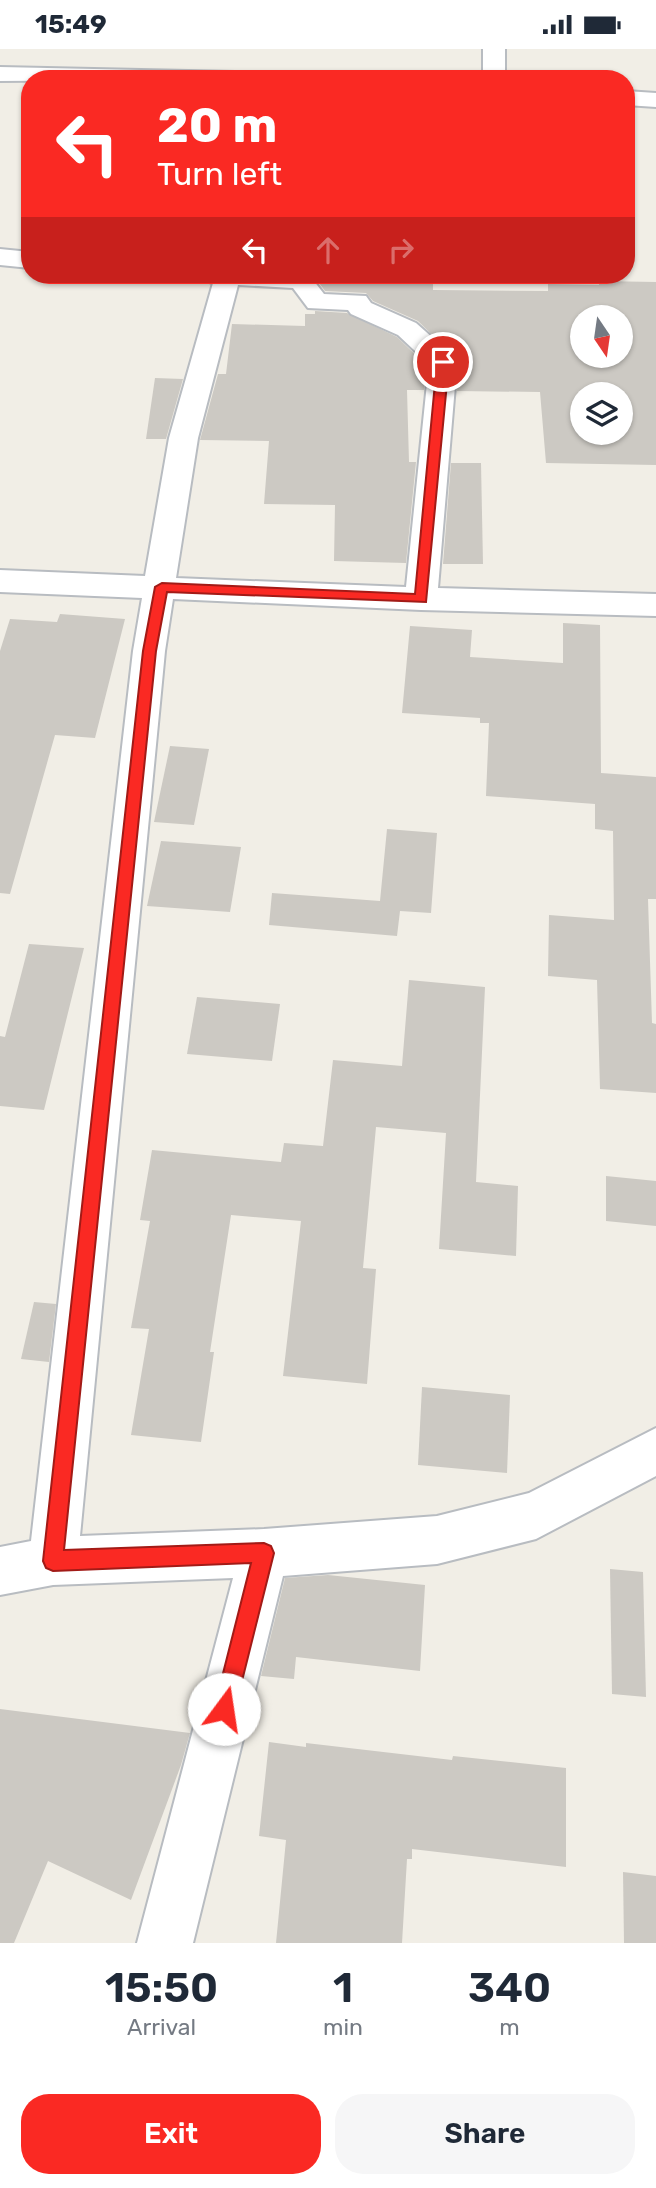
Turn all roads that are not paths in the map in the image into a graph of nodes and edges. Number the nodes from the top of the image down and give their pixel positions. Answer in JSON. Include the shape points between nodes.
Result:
{"nodes":[{"id":1,"x":494,"y":49,"type":"edge"},
{"id":2,"x":23,"y":70,"type":"edge"},
{"id":3,"x":92,"y":70,"type":"edge"},
{"id":4,"x":494,"y":70,"type":"edge"},
{"id":5,"x":21,"y":71,"type":"edge"},
{"id":6,"x":4,"y":83,"type":"edge"},
{"id":7,"x":635,"y":98,"type":"edge"},
{"id":8,"x":656,"y":100,"type":"edge"},
{"id":9,"x":0,"y":257,"type":"edge"},
{"id":10,"x":21,"y":259,"type":"edge"},
{"id":11,"x":217,"y":284,"type":"edge"},
{"id":12,"x":302,"y":284,"type":"edge"},
{"id":13,"x":0,"y":581,"type":"edge"},
{"id":14,"x":162,"y":587,"type":"junction"},
{"id":15,"x":421,"y":599,"type":"junction"},
{"id":16,"x":656,"y":605,"type":"edge"},
{"id":17,"x":656,"y":1451,"type":"edge"},
{"id":18,"x":264,"y":1553,"type":"junction"},
{"id":19,"x":53,"y":1561,"type":"junction"},
{"id":20,"x":0,"y":1571,"type":"edge"},
{"id":21,"x":165,"y":1943,"type":"edge"}],
"edges":[{"from":1,"to":4,"type":"street"},
{"from":2,"to":3,"type":"street","via":[[29,66]]},
{"from":5,"to":6,"type":"street"},
{"from":7,"to":8,"type":"street"},
{"from":9,"to":10,"type":"street"},
{"from":11,"to":14,"type":"street","via":[[173,492]]},
{"from":12,"to":15,"type":"street","via":[[317,302],[357,302],[360,308],[407,329],[443,362]]},
{"from":13,"to":14,"type":"street"},
{"from":14,"to":15,"type":"street"},
{"from":14,"to":19,"type":"street","via":[[148,665]]},
{"from":15,"to":16,"type":"street"},
{"from":17,"to":18,"type":"street","via":[[536,1515],[437,1540]]},
{"from":18,"to":19,"type":"street"},
{"from":18,"to":21,"type":"street"},
{"from":19,"to":20,"type":"street"}]}
